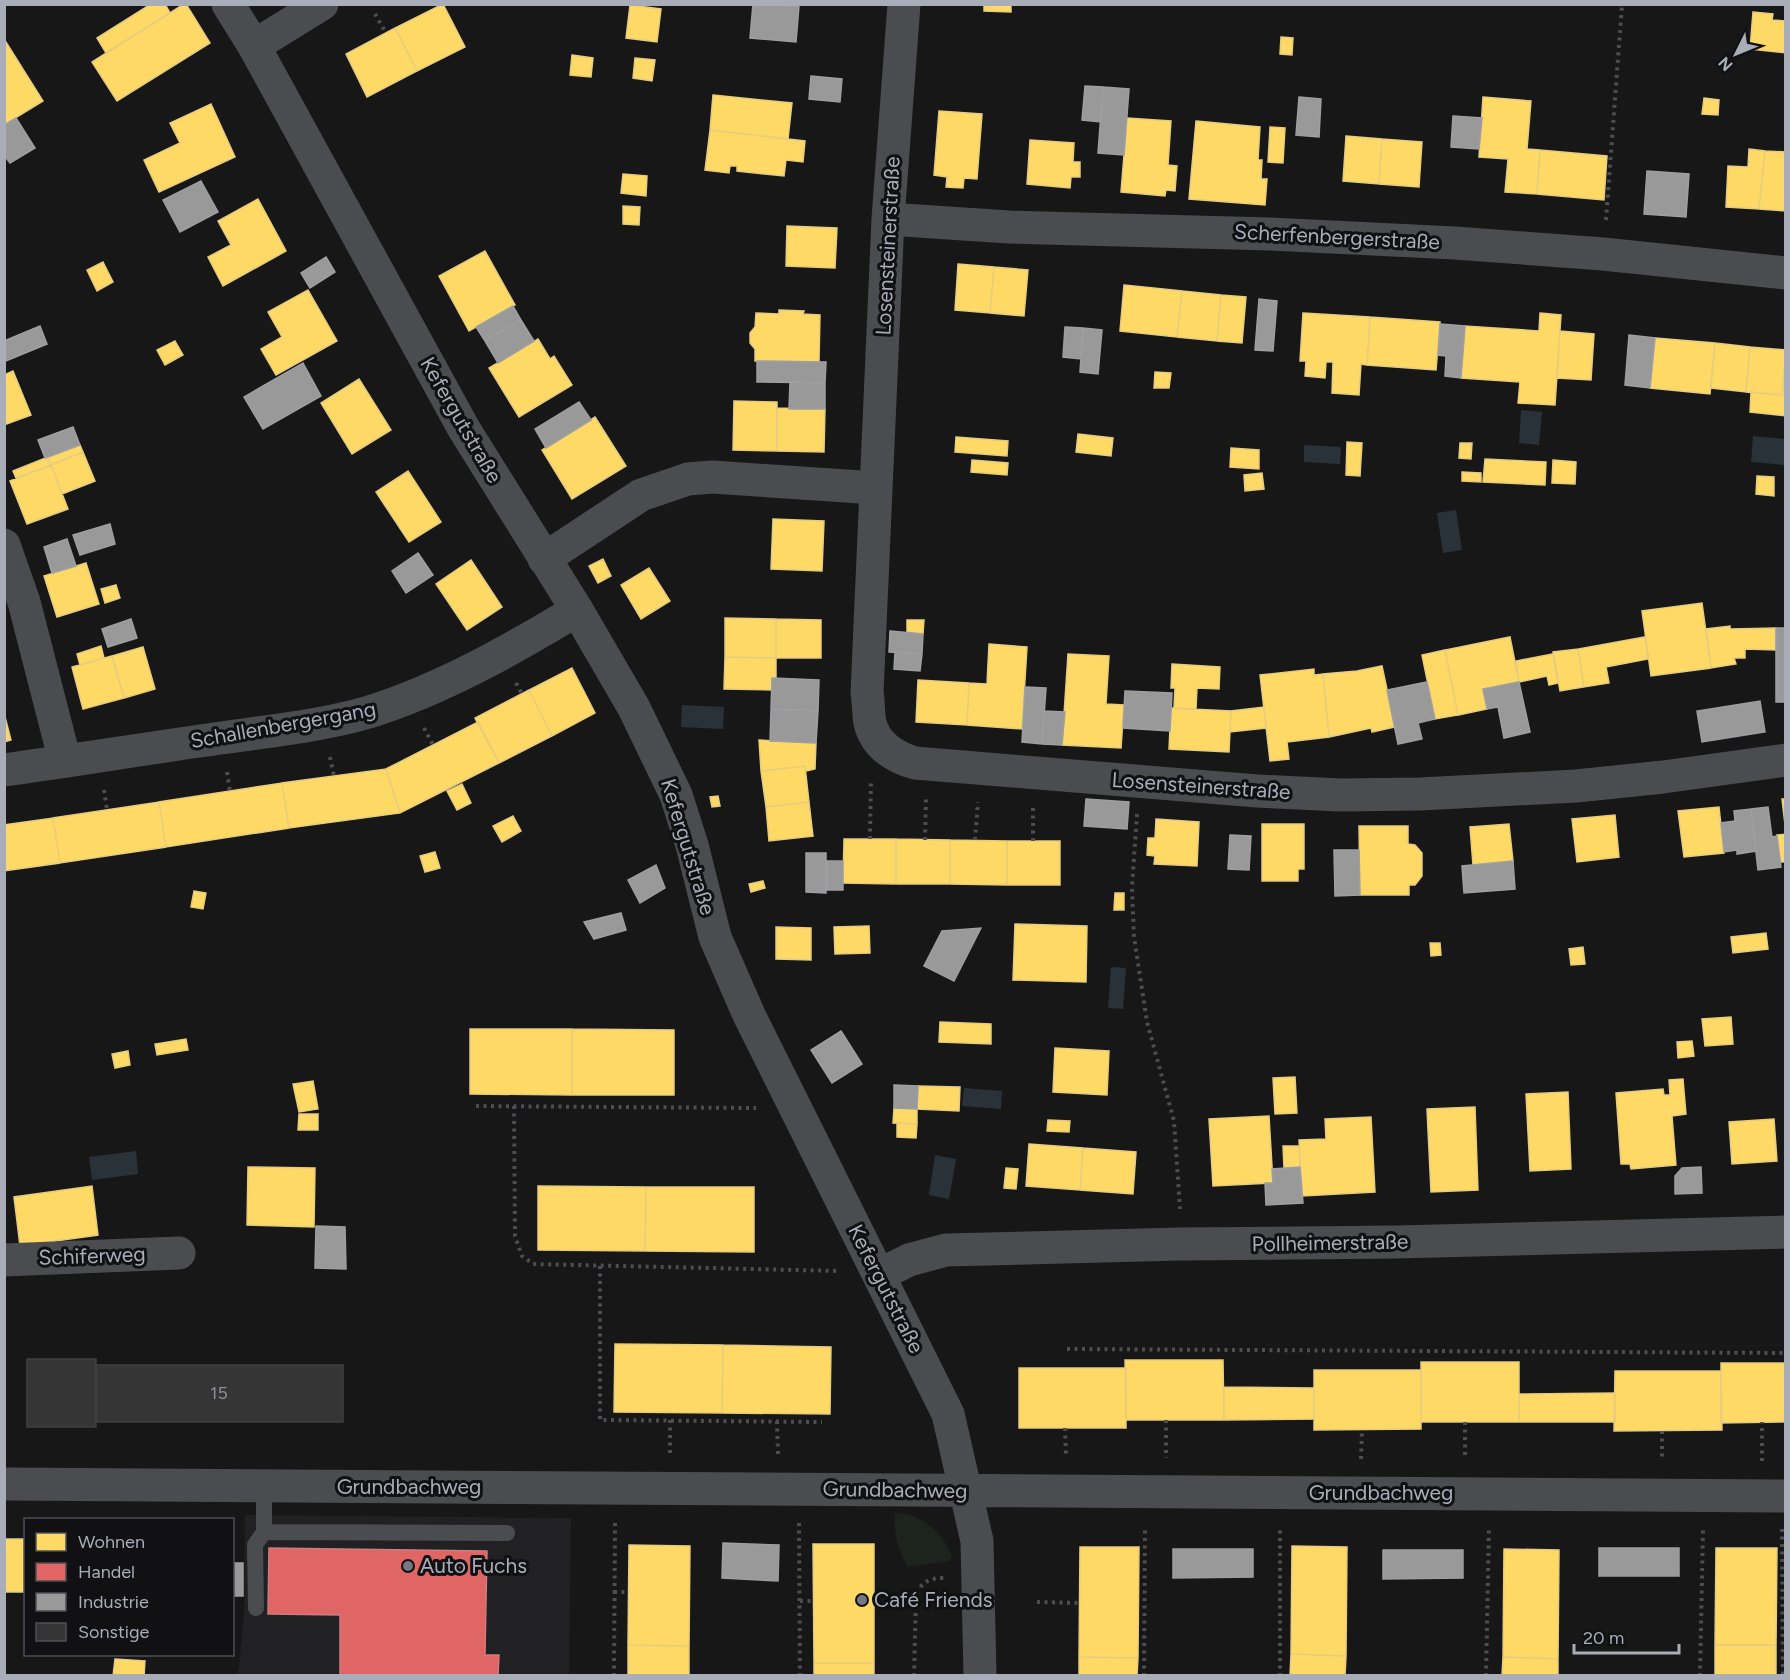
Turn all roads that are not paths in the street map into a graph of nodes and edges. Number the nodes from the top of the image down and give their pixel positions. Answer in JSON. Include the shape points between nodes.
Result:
{"nodes":[{"id":1,"x":228,"y":4,"type":"edge"},
{"id":2,"x":322,"y":4,"type":"edge"},
{"id":3,"x":904,"y":4,"type":"edge"},
{"id":4,"x":254,"y":46,"type":"junction"},
{"id":5,"x":888,"y":219,"type":"junction"},
{"id":6,"x":1785,"y":273,"type":"edge"},
{"id":7,"x":876,"y":488,"type":"junction"},
{"id":8,"x":4,"y":545,"type":"edge"},
{"id":9,"x":544,"y":559,"type":"junction"},
{"id":10,"x":577,"y":610,"type":"junction"},
{"id":11,"x":64,"y":760,"type":"junction"},
{"id":12,"x":1785,"y":760,"type":"edge"},
{"id":13,"x":4,"y":770,"type":"edge"},
{"id":14,"x":1785,"y":1232,"type":"edge"},
{"id":15,"x":179,"y":1253,"type":"dead end"},
{"id":16,"x":4,"y":1260,"type":"edge"},
{"id":17,"x":864,"y":1273,"type":"junction"},
{"id":18,"x":4,"y":1484,"type":"edge"},
{"id":19,"x":264,"y":1485,"type":"junction"},
{"id":20,"x":966,"y":1491,"type":"junction"},
{"id":21,"x":1785,"y":1496,"type":"edge"},
{"id":22,"x":264,"y":1532,"type":"junction"},
{"id":23,"x":507,"y":1533,"type":"dead end"},
{"id":24,"x":256,"y":1608,"type":"dead end"},
{"id":25,"x":980,"y":1676,"type":"edge"}],
"edges":[{"from":1,"to":4,"type":"street","name":"Kefergutstraße"},
{"from":2,"to":4,"type":"street"},
{"from":3,"to":5,"type":"street","name":"Losensteinerstraße"},
{"from":4,"to":9,"type":"street","name":"Kefergutstraße","via":[[464,429]]},
{"from":5,"to":6,"type":"street","name":"Scherfenbergerstraße","via":[[1455,243]]},
{"from":5,"to":7,"type":"street","name":"Losensteinerstraße"},
{"from":7,"to":9,"type":"street","via":[[712,477],[688,479],[641,495]]},
{"from":7,"to":12,"type":"street","name":"Losensteinerstraße","via":[[867,693],[874,735],[898,758],[915,763],[1031,773],[1341,795],[1576,786]]},
{"from":8,"to":11,"type":"street","via":[[24,603]]},
{"from":9,"to":10,"type":"street","name":"Kefergutstraße"},
{"from":10,"to":11,"type":"street","name":"Schallenbergergang","via":[[435,686],[366,713]]},
{"from":10,"to":17,"type":"street","name":"Kefergutstraße","via":[[634,708],[676,795],[715,937]]},
{"from":11,"to":13,"type":"street","name":"Schallenbergergang"},
{"from":14,"to":17,"type":"street","name":"Pollheimerstraße","via":[[946,1251]]},
{"from":15,"to":16,"type":"street","name":"Schiferweg"},
{"from":17,"to":20,"type":"street","name":"Kefergutstraße","via":[[948,1414]]},
{"from":18,"to":19,"type":"street","name":"Grundbachweg"},
{"from":19,"to":20,"type":"street","name":"Grundbachweg"},
{"from":19,"to":22,"type":"lane"},
{"from":20,"to":21,"type":"street","name":"Grundbachweg"},
{"from":20,"to":25,"type":"street","name":"Kefergutstraße","via":[[977,1540]]},
{"from":22,"to":23,"type":"lane"},
{"from":22,"to":24,"type":"lane","via":[[255,1545]]}]}
